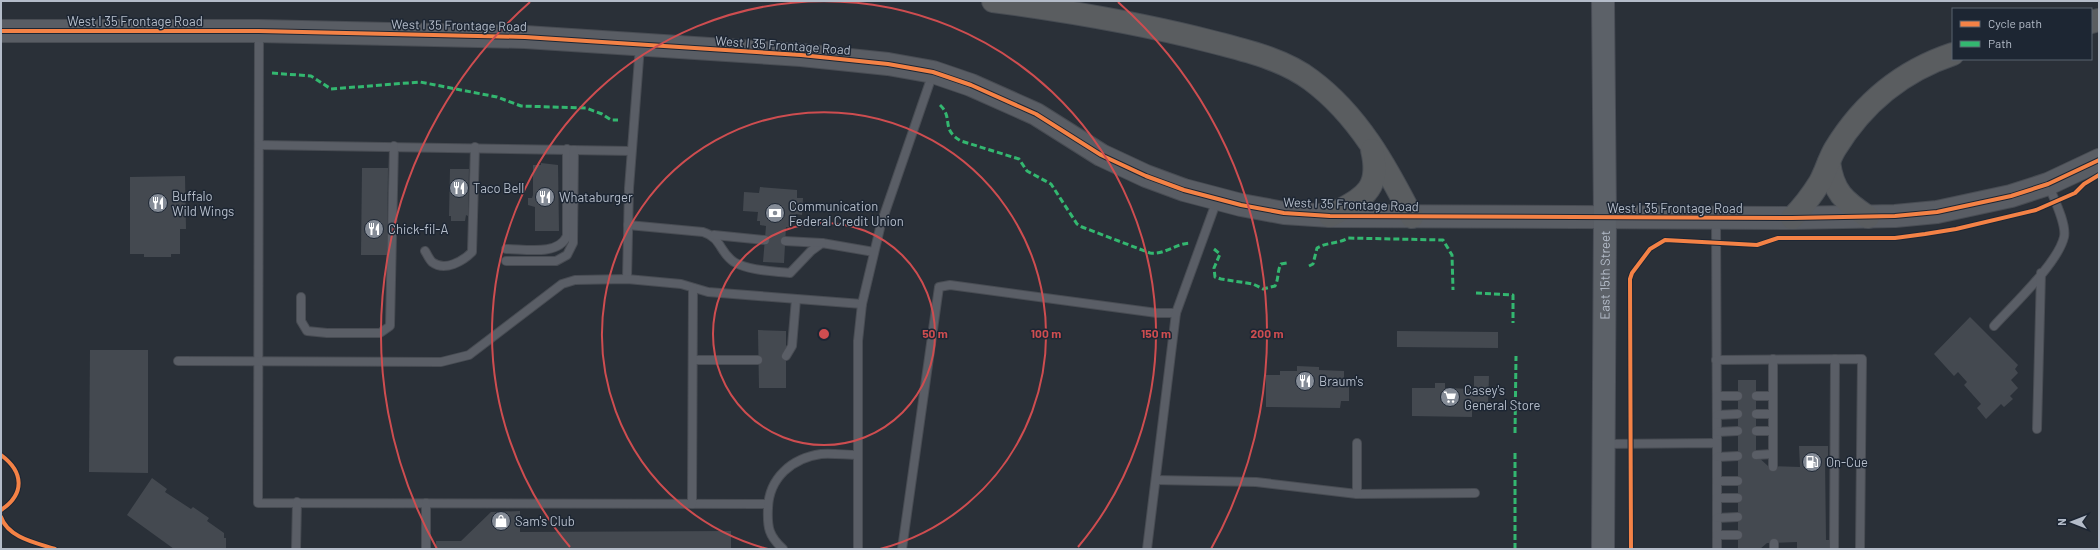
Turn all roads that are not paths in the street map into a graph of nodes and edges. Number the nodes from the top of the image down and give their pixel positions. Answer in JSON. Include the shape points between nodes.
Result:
{"nodes":[{"id":1,"x":993,"y":1,"type":"edge"},
{"id":2,"x":1603,"y":10,"type":"edge"},
{"id":3,"x":259,"y":30,"type":"junction"},
{"id":4,"x":1,"y":31,"type":"edge"},
{"id":5,"x":640,"y":45,"type":"junction"},
{"id":6,"x":1952,"y":54,"type":"edge"},
{"id":7,"x":933,"y":72,"type":"junction"},
{"id":8,"x":259,"y":144,"type":"junction"},
{"id":9,"x":1371,"y":145,"type":"junction"},
{"id":10,"x":394,"y":146,"type":"junction"},
{"id":11,"x":475,"y":147,"type":"junction"},
{"id":12,"x":570,"y":149,"type":"junction"},
{"id":13,"x":631,"y":151,"type":"junction"},
{"id":14,"x":2099,"y":160,"type":"edge"},
{"id":15,"x":1829,"y":162,"type":"junction"},
{"id":16,"x":2048,"y":184,"type":"junction"},
{"id":17,"x":1217,"y":200,"type":"junction"},
{"id":18,"x":1330,"y":216,"type":"junction"},
{"id":19,"x":1412,"y":217,"type":"junction"},
{"id":20,"x":1605,"y":217,"type":"junction"},
{"id":21,"x":1868,"y":217,"type":"junction"},
{"id":22,"x":1716,"y":218,"type":"junction"},
{"id":23,"x":1792,"y":218,"type":"junction"},
{"id":24,"x":628,"y":225,"type":"junction"},
{"id":25,"x":714,"y":235,"type":"junction"},
{"id":26,"x":765,"y":240,"type":"dead end"},
{"id":27,"x":785,"y":241,"type":"dead end"},
{"id":28,"x":822,"y":243,"type":"junction"},
{"id":29,"x":506,"y":249,"type":"dead end"},
{"id":30,"x":425,"y":251,"type":"dead end"},
{"id":31,"x":874,"y":252,"type":"junction"},
{"id":32,"x":506,"y":261,"type":"dead end"},
{"id":33,"x":2041,"y":273,"type":"junction"},
{"id":34,"x":627,"y":279,"type":"junction"},
{"id":35,"x":693,"y":288,"type":"junction"},
{"id":36,"x":301,"y":297,"type":"dead end"},
{"id":37,"x":796,"y":299,"type":"junction"},
{"id":38,"x":862,"y":304,"type":"junction"},
{"id":39,"x":1176,"y":313,"type":"junction"},
{"id":40,"x":1994,"y":326,"type":"dead end"},
{"id":41,"x":786,"y":356,"type":"dead end"},
{"id":42,"x":1773,"y":359,"type":"junction"},
{"id":43,"x":1835,"y":359,"type":"junction"},
{"id":44,"x":693,"y":360,"type":"junction"},
{"id":45,"x":758,"y":360,"type":"dead end"},
{"id":46,"x":1716,"y":360,"type":"junction"},
{"id":47,"x":178,"y":361,"type":"dead end"},
{"id":48,"x":259,"y":361,"type":"junction"},
{"id":49,"x":1716,"y":396,"type":"junction"},
{"id":50,"x":1738,"y":396,"type":"dead end"},
{"id":51,"x":1756,"y":396,"type":"dead end"},
{"id":52,"x":1772,"y":396,"type":"junction"},
{"id":53,"x":1716,"y":414,"type":"junction"},
{"id":54,"x":1738,"y":414,"type":"dead end"},
{"id":55,"x":1756,"y":414,"type":"dead end"},
{"id":56,"x":1772,"y":414,"type":"junction"},
{"id":57,"x":2037,"y":429,"type":"dead end"},
{"id":58,"x":1738,"y":431,"type":"dead end"},
{"id":59,"x":1756,"y":431,"type":"dead end"},
{"id":60,"x":1772,"y":431,"type":"junction"},
{"id":61,"x":1716,"y":432,"type":"junction"},
{"id":62,"x":1357,"y":443,"type":"dead end"},
{"id":63,"x":1716,"y":443,"type":"junction"},
{"id":64,"x":1603,"y":444,"type":"junction"},
{"id":65,"x":1772,"y":454,"type":"junction"},
{"id":66,"x":858,"y":455,"type":"junction"},
{"id":67,"x":1738,"y":456,"type":"dead end"},
{"id":68,"x":1756,"y":456,"type":"dead end"},
{"id":69,"x":1717,"y":457,"type":"junction"},
{"id":70,"x":1772,"y":467,"type":"dead end"},
{"id":71,"x":1156,"y":480,"type":"junction"},
{"id":72,"x":1717,"y":481,"type":"junction"},
{"id":73,"x":1738,"y":481,"type":"dead end"},
{"id":74,"x":1475,"y":493,"type":"dead end"},
{"id":75,"x":1357,"y":494,"type":"junction"},
{"id":76,"x":1717,"y":498,"type":"junction"},
{"id":77,"x":1738,"y":498,"type":"dead end"},
{"id":78,"x":297,"y":502,"type":"junction"},
{"id":79,"x":426,"y":503,"type":"junction"},
{"id":80,"x":692,"y":504,"type":"junction"},
{"id":81,"x":768,"y":504,"type":"junction"},
{"id":82,"x":1738,"y":517,"type":"dead end"},
{"id":83,"x":1717,"y":518,"type":"junction"},
{"id":84,"x":1717,"y":534,"type":"junction"},
{"id":85,"x":1738,"y":535,"type":"dead end"},
{"id":86,"x":296,"y":549,"type":"edge"},
{"id":87,"x":426,"y":549,"type":"edge"},
{"id":88,"x":783,"y":549,"type":"edge"},
{"id":89,"x":858,"y":549,"type":"edge"},
{"id":90,"x":902,"y":549,"type":"edge"},
{"id":91,"x":1147,"y":549,"type":"edge"},
{"id":92,"x":1603,"y":549,"type":"edge"},
{"id":93,"x":1717,"y":549,"type":"edge"},
{"id":94,"x":1834,"y":549,"type":"edge"},
{"id":95,"x":1860,"y":549,"type":"edge"}],
"edges":[{"from":1,"to":9,"type":"highway","via":[[1073,12],[1164,29],[1251,52],[1285,64],[1334,100],[1355,121]]},
{"from":2,"to":20,"type":"main road","name":"East 15th Street"},
{"from":3,"to":4,"type":"street","name":"West I 35 Frontage Road"},
{"from":3,"to":5,"type":"street","name":"West I 35 Frontage Road","via":[[525,37]]},
{"from":3,"to":8,"type":"lane"},
{"from":5,"to":7,"type":"street","name":"West I 35 Frontage Road","via":[[844,58]]},
{"from":5,"to":13,"type":"lane"},
{"from":6,"to":15,"type":"highway","via":[[1931,61],[1892,84],[1861,114],[1835,149]]},
{"from":7,"to":17,"type":"street","name":"West I 35 Frontage Road","via":[[971,85],[1036,114],[1101,154],[1146,176]]},
{"from":7,"to":31,"type":"lane","via":[[883,217]]},
{"from":8,"to":10,"type":"lane"},
{"from":8,"to":48,"type":"lane"},
{"from":9,"to":18,"type":"highway","via":[[1376,164],[1375,177],[1368,191],[1357,201]]},
{"from":9,"to":19,"type":"highway"},
{"from":10,"to":11,"type":"lane"},
{"from":10,"to":36,"type":"lane","via":[[390,326],[380,333],[327,334],[307,331],[301,321]]},
{"from":11,"to":12,"type":"lane"},
{"from":11,"to":30,"type":"lane","via":[[472,252],[464,261],[452,265],[438,265],[432,262]]},
{"from":12,"to":13,"type":"lane"},
{"from":12,"to":29,"type":"lane","via":[[564,243],[554,248]]},
{"from":12,"to":32,"type":"lane","via":[[573,243],[567,255],[556,261]]},
{"from":13,"to":24,"type":"lane"},
{"from":14,"to":16,"type":"street","name":"West I 35 Frontage Road"},
{"from":15,"to":21,"type":"highway","via":[[1831,178],[1837,191],[1846,202]]},
{"from":15,"to":23,"type":"highway","via":[[1808,201]]},
{"from":16,"to":21,"type":"street","name":"West I 35 Frontage Road","via":[[1971,206],[1937,212]]},
{"from":16,"to":33,"type":"lane","via":[[2061,218],[2064,236],[2050,263]]},
{"from":17,"to":18,"type":"street","name":"West I 35 Frontage Road","via":[[1284,213]]},
{"from":17,"to":39,"type":"lane"},
{"from":18,"to":19,"type":"street","name":"West I 35 Frontage Road"},
{"from":19,"to":20,"type":"street","name":"West I 35 Frontage Road"},
{"from":20,"to":22,"type":"street","name":"West I 35 Frontage Road"},
{"from":20,"to":64,"type":"main road","name":"East 15th Street"},
{"from":21,"to":23,"type":"street","name":"West I 35 Frontage Road"},
{"from":22,"to":23,"type":"street","name":"West I 35 Frontage Road"},
{"from":22,"to":46,"type":"lane"},
{"from":24,"to":25,"type":"lane"},
{"from":24,"to":34,"type":"lane"},
{"from":25,"to":26,"type":"lane"},
{"from":25,"to":28,"type":"lane","via":[[734,262],[754,268],[790,272]]},
{"from":27,"to":28,"type":"lane"},
{"from":28,"to":31,"type":"lane"},
{"from":31,"to":38,"type":"lane"},
{"from":33,"to":40,"type":"lane"},
{"from":33,"to":57,"type":"lane"},
{"from":34,"to":35,"type":"lane","via":[[681,284]]},
{"from":34,"to":48,"type":"lane","via":[[575,280],[562,284],[469,355],[441,362]]},
{"from":35,"to":37,"type":"lane","via":[[708,292]]},
{"from":35,"to":44,"type":"lane"},
{"from":37,"to":38,"type":"lane"},
{"from":37,"to":41,"type":"lane","via":[[792,346]]},
{"from":38,"to":66,"type":"lane","via":[[858,341]]},
{"from":39,"to":71,"type":"lane"},
{"from":39,"to":90,"type":"lane","via":[[1157,313],[950,285],[939,287]]},
{"from":42,"to":43,"type":"lane"},
{"from":42,"to":46,"type":"lane"},
{"from":42,"to":52,"type":"lane"},
{"from":43,"to":94,"type":"lane"},
{"from":43,"to":95,"type":"lane","via":[[1862,359]]},
{"from":44,"to":45,"type":"lane"},
{"from":44,"to":80,"type":"lane"},
{"from":46,"to":49,"type":"lane"},
{"from":47,"to":48,"type":"lane"},
{"from":48,"to":78,"type":"lane","via":[[258,503]]},
{"from":49,"to":50,"type":"lane"},
{"from":49,"to":53,"type":"lane"},
{"from":51,"to":52,"type":"lane"},
{"from":52,"to":56,"type":"lane"},
{"from":53,"to":54,"type":"lane"},
{"from":53,"to":61,"type":"lane"},
{"from":55,"to":56,"type":"lane"},
{"from":56,"to":60,"type":"lane"},
{"from":58,"to":61,"type":"lane"},
{"from":59,"to":60,"type":"lane"},
{"from":60,"to":65,"type":"lane"},
{"from":61,"to":63,"type":"lane"},
{"from":62,"to":75,"type":"lane"},
{"from":63,"to":64,"type":"lane"},
{"from":63,"to":69,"type":"lane"},
{"from":64,"to":92,"type":"main road","name":"East 15th Street"},
{"from":65,"to":68,"type":"lane"},
{"from":65,"to":70,"type":"lane"},
{"from":66,"to":81,"type":"lane","via":[[820,454],[798,462],[780,473],[772,486]]},
{"from":66,"to":89,"type":"lane"},
{"from":67,"to":69,"type":"lane"},
{"from":69,"to":72,"type":"lane"},
{"from":71,"to":75,"type":"lane","via":[[1256,482]]},
{"from":71,"to":91,"type":"lane"},
{"from":72,"to":73,"type":"lane"},
{"from":72,"to":76,"type":"lane"},
{"from":74,"to":75,"type":"lane"},
{"from":76,"to":77,"type":"lane"},
{"from":76,"to":83,"type":"lane"},
{"from":78,"to":79,"type":"lane"},
{"from":78,"to":86,"type":"lane"},
{"from":79,"to":80,"type":"lane"},
{"from":79,"to":87,"type":"lane"},
{"from":80,"to":81,"type":"lane"},
{"from":81,"to":88,"type":"lane","via":[[767,520],[771,537]]},
{"from":82,"to":83,"type":"lane"},
{"from":83,"to":84,"type":"lane"},
{"from":84,"to":85,"type":"lane"},
{"from":84,"to":93,"type":"lane"}]}
